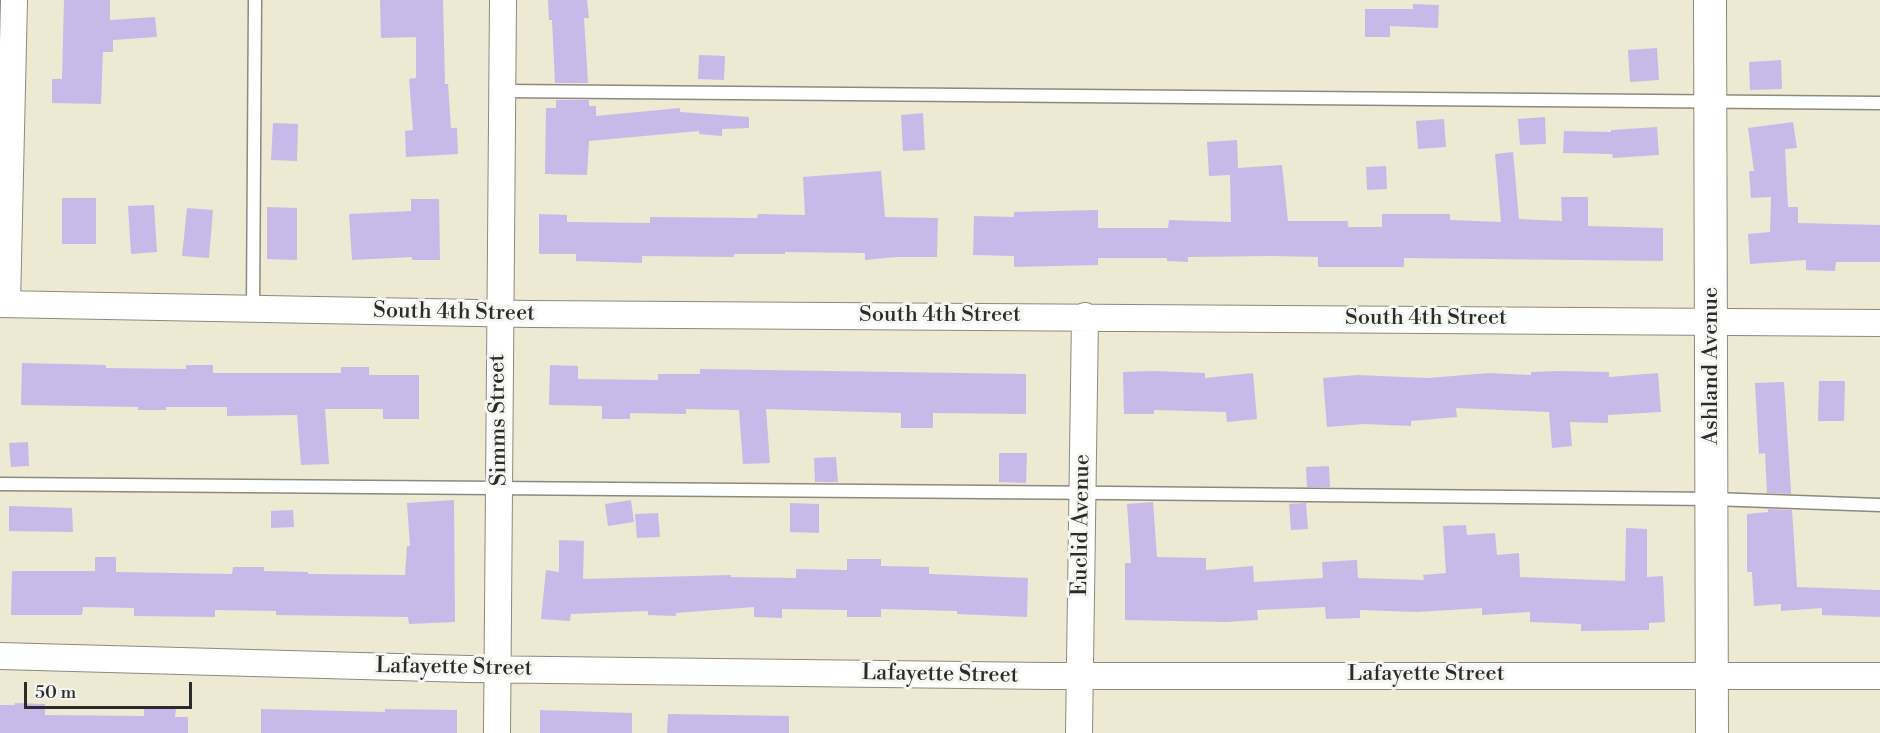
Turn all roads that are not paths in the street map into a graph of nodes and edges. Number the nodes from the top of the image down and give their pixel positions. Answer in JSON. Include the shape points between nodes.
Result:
{"nodes":[{"id":1,"x":14,"y":0,"type":"edge"},
{"id":2,"x":255,"y":0,"type":"edge"},
{"id":3,"x":503,"y":0,"type":"edge"},
{"id":4,"x":1710,"y":0,"type":"edge"},
{"id":5,"x":6,"y":59,"type":"edge"},
{"id":6,"x":504,"y":91,"type":"junction"},
{"id":7,"x":1711,"y":101,"type":"junction"},
{"id":8,"x":1880,"y":103,"type":"edge"},
{"id":9,"x":4,"y":304,"type":"edge"},
{"id":10,"x":253,"y":309,"type":"junction"},
{"id":11,"x":499,"y":314,"type":"junction"},
{"id":12,"x":1085,"y":316,"type":"junction"},
{"id":13,"x":1713,"y":322,"type":"junction"},
{"id":14,"x":1880,"y":323,"type":"edge"},
{"id":15,"x":0,"y":484,"type":"edge"},
{"id":16,"x":500,"y":486,"type":"junction"},
{"id":17,"x":1082,"y":492,"type":"junction"},
{"id":18,"x":1713,"y":499,"type":"junction"},
{"id":19,"x":1880,"y":505,"type":"edge"},
{"id":20,"x":0,"y":656,"type":"edge"},
{"id":21,"x":497,"y":670,"type":"junction"},
{"id":22,"x":1713,"y":675,"type":"junction"},
{"id":23,"x":1079,"y":676,"type":"junction"},
{"id":24,"x":1880,"y":676,"type":"edge"},
{"id":25,"x":498,"y":733,"type":"edge"},
{"id":26,"x":1079,"y":733,"type":"edge"},
{"id":27,"x":1712,"y":733,"type":"edge"}],
"edges":[{"from":1,"to":5,"type":"street"},
{"from":2,"to":10,"type":"lane"},
{"from":3,"to":6,"type":"street","name":"Simms Street"},
{"from":4,"to":7,"type":"street","name":"Ashland Avenue"},
{"from":5,"to":9,"type":"street"},
{"from":6,"to":7,"type":"lane"},
{"from":6,"to":11,"type":"street","name":"Simms Street"},
{"from":7,"to":8,"type":"lane"},
{"from":7,"to":13,"type":"street","name":"Ashland Avenue"},
{"from":9,"to":10,"type":"street","name":"South 4th Street"},
{"from":10,"to":11,"type":"street","name":"South 4th Street"},
{"from":11,"to":12,"type":"street","name":"South 4th Street"},
{"from":11,"to":16,"type":"street","name":"Simms Street"},
{"from":12,"to":13,"type":"street","name":"South 4th Street"},
{"from":12,"to":17,"type":"street","name":"Euclid Avenue"},
{"from":13,"to":14,"type":"street","name":"South 4th Street"},
{"from":13,"to":18,"type":"street","name":"Ashland Avenue"},
{"from":15,"to":16,"type":"lane"},
{"from":16,"to":17,"type":"lane"},
{"from":16,"to":21,"type":"street","name":"Simms Street"},
{"from":17,"to":18,"type":"lane"},
{"from":17,"to":23,"type":"street","name":"Euclid Avenue"},
{"from":18,"to":19,"type":"lane"},
{"from":18,"to":22,"type":"street","name":"Ashland Avenue"},
{"from":20,"to":21,"type":"street","name":"Lafayette Street"},
{"from":21,"to":23,"type":"street","name":"Lafayette Street"},
{"from":21,"to":25,"type":"street","name":"Simms Street"},
{"from":22,"to":23,"type":"street","name":"Lafayette Street"},
{"from":22,"to":24,"type":"street","name":"Lafayette Street"},
{"from":22,"to":27,"type":"street","name":"Ashland Avenue"},
{"from":23,"to":26,"type":"street","name":"Euclid Avenue"}]}
